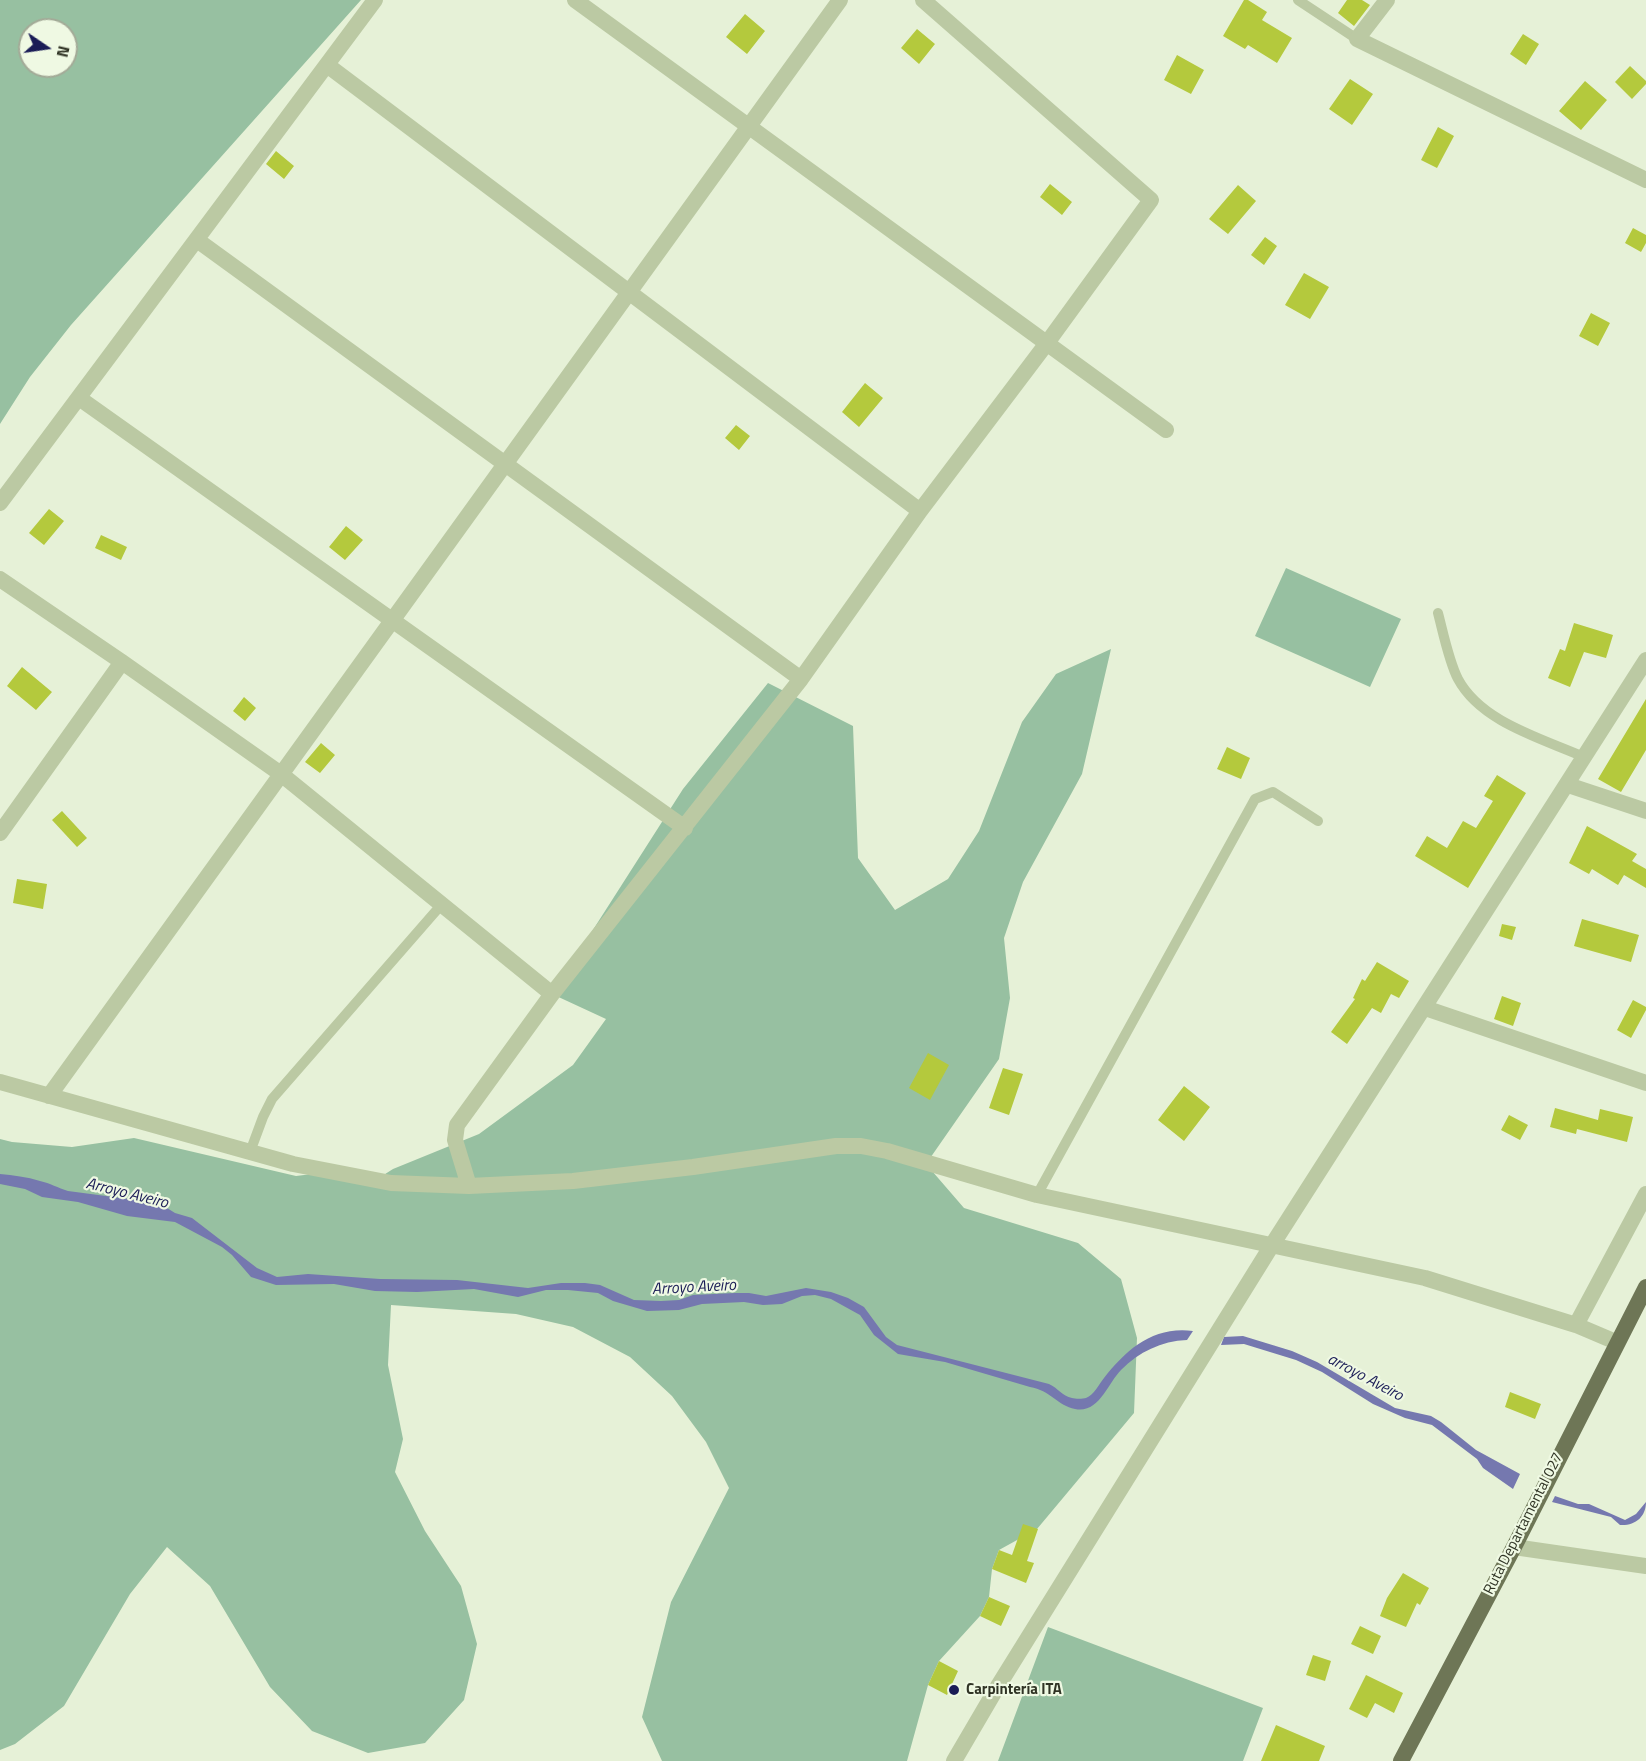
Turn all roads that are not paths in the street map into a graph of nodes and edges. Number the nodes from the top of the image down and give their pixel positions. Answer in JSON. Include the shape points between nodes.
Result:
{"nodes":[{"id":1,"x":375,"y":0,"type":"edge"},
{"id":2,"x":575,"y":0,"type":"edge"},
{"id":3,"x":840,"y":0,"type":"edge"},
{"id":4,"x":923,"y":0,"type":"edge"},
{"id":5,"x":1298,"y":0,"type":"edge"},
{"id":6,"x":1387,"y":0,"type":"edge"},
{"id":7,"x":1357,"y":39,"type":"junction"},
{"id":8,"x":327,"y":65,"type":"junction"},
{"id":9,"x":749,"y":126,"type":"junction"},
{"id":10,"x":1646,"y":180,"type":"edge"},
{"id":11,"x":196,"y":240,"type":"junction"},
{"id":12,"x":629,"y":293,"type":"junction"},
{"id":13,"x":1047,"y":343,"type":"junction"},
{"id":14,"x":79,"y":398,"type":"junction"},
{"id":15,"x":1166,"y":430,"type":"dead end"},
{"id":16,"x":505,"y":464,"type":"junction"},
{"id":17,"x":0,"y":504,"type":"edge"},
{"id":18,"x":920,"y":512,"type":"junction"},
{"id":19,"x":0,"y":579,"type":"edge"},
{"id":20,"x":1438,"y":613,"type":"dead end"},
{"id":21,"x":392,"y":621,"type":"junction"},
{"id":22,"x":1646,"y":660,"type":"edge"},
{"id":23,"x":122,"y":662,"type":"junction"},
{"id":24,"x":801,"y":679,"type":"junction"},
{"id":25,"x":1584,"y":757,"type":"junction"},
{"id":26,"x":281,"y":774,"type":"junction"},
{"id":27,"x":1568,"y":785,"type":"junction"},
{"id":28,"x":1646,"y":811,"type":"edge"},
{"id":29,"x":1318,"y":821,"type":"dead end"},
{"id":30,"x":685,"y":828,"type":"junction"},
{"id":31,"x":0,"y":833,"type":"edge"},
{"id":32,"x":442,"y":904,"type":"junction"},
{"id":33,"x":552,"y":994,"type":"junction"},
{"id":34,"x":1425,"y":1008,"type":"junction"},
{"id":35,"x":0,"y":1082,"type":"edge"},
{"id":36,"x":1646,"y":1083,"type":"edge"},
{"id":37,"x":49,"y":1096,"type":"junction"},
{"id":38,"x":250,"y":1152,"type":"junction"},
{"id":39,"x":469,"y":1186,"type":"junction"},
{"id":40,"x":1646,"y":1194,"type":"edge"},
{"id":41,"x":1037,"y":1195,"type":"junction"},
{"id":42,"x":1272,"y":1245,"type":"junction"},
{"id":43,"x":1646,"y":1287,"type":"edge"},
{"id":44,"x":1576,"y":1324,"type":"junction"},
{"id":45,"x":1616,"y":1342,"type":"junction"},
{"id":46,"x":1514,"y":1547,"type":"junction"},
{"id":47,"x":1646,"y":1566,"type":"edge"},
{"id":48,"x":954,"y":1761,"type":"edge"},
{"id":49,"x":1401,"y":1761,"type":"edge"}],
"edges":[{"from":1,"to":8,"type":"street"},
{"from":2,"to":9,"type":"street"},
{"from":3,"to":9,"type":"street"},
{"from":4,"to":13,"type":"street","via":[[1151,200]]},
{"from":5,"to":7,"type":"lane"},
{"from":6,"to":7,"type":"street"},
{"from":7,"to":10,"type":"street"},
{"from":8,"to":11,"type":"street"},
{"from":8,"to":12,"type":"street"},
{"from":9,"to":12,"type":"street"},
{"from":9,"to":13,"type":"street"},
{"from":11,"to":14,"type":"street"},
{"from":11,"to":16,"type":"street"},
{"from":12,"to":16,"type":"street"},
{"from":12,"to":18,"type":"street"},
{"from":13,"to":15,"type":"street"},
{"from":13,"to":18,"type":"street"},
{"from":14,"to":17,"type":"street"},
{"from":14,"to":21,"type":"street"},
{"from":16,"to":21,"type":"street"},
{"from":16,"to":24,"type":"street"},
{"from":18,"to":24,"type":"street"},
{"from":19,"to":23,"type":"street"},
{"from":20,"to":25,"type":"lane","via":[[1457,677],[1472,700],[1493,717]]},
{"from":21,"to":26,"type":"street"},
{"from":21,"to":30,"type":"street"},
{"from":22,"to":25,"type":"street"},
{"from":23,"to":26,"type":"street"},
{"from":23,"to":31,"type":"street"},
{"from":24,"to":30,"type":"street"},
{"from":25,"to":27,"type":"street"},
{"from":26,"to":32,"type":"street"},
{"from":26,"to":37,"type":"street"},
{"from":27,"to":28,"type":"street"},
{"from":27,"to":34,"type":"street"},
{"from":29,"to":41,"type":"lane","via":[[1273,792],[1255,799]]},
{"from":30,"to":33,"type":"street"},
{"from":32,"to":33,"type":"street"},
{"from":32,"to":38,"type":"lane","via":[[272,1099]]},
{"from":33,"to":39,"type":"street","via":[[457,1125],[455,1140]]},
{"from":34,"to":36,"type":"street"},
{"from":34,"to":42,"type":"street"},
{"from":35,"to":37,"type":"street"},
{"from":37,"to":38,"type":"street"},
{"from":38,"to":39,"type":"street","via":[[392,1183]]},
{"from":39,"to":41,"type":"street","via":[[573,1181],[852,1146],[887,1151]]},
{"from":40,"to":44,"type":"street"},
{"from":41,"to":42,"type":"street"},
{"from":42,"to":44,"type":"street","via":[[1425,1278]]},
{"from":42,"to":48,"type":"street"},
{"from":43,"to":45,"type":"main road","name":"Ruta Departamental 027"},
{"from":44,"to":45,"type":"street"},
{"from":45,"to":46,"type":"main road","name":"Ruta Departamental 027"},
{"from":46,"to":47,"type":"street"},
{"from":46,"to":49,"type":"main road","name":"Ruta Departamental 027"}]}
